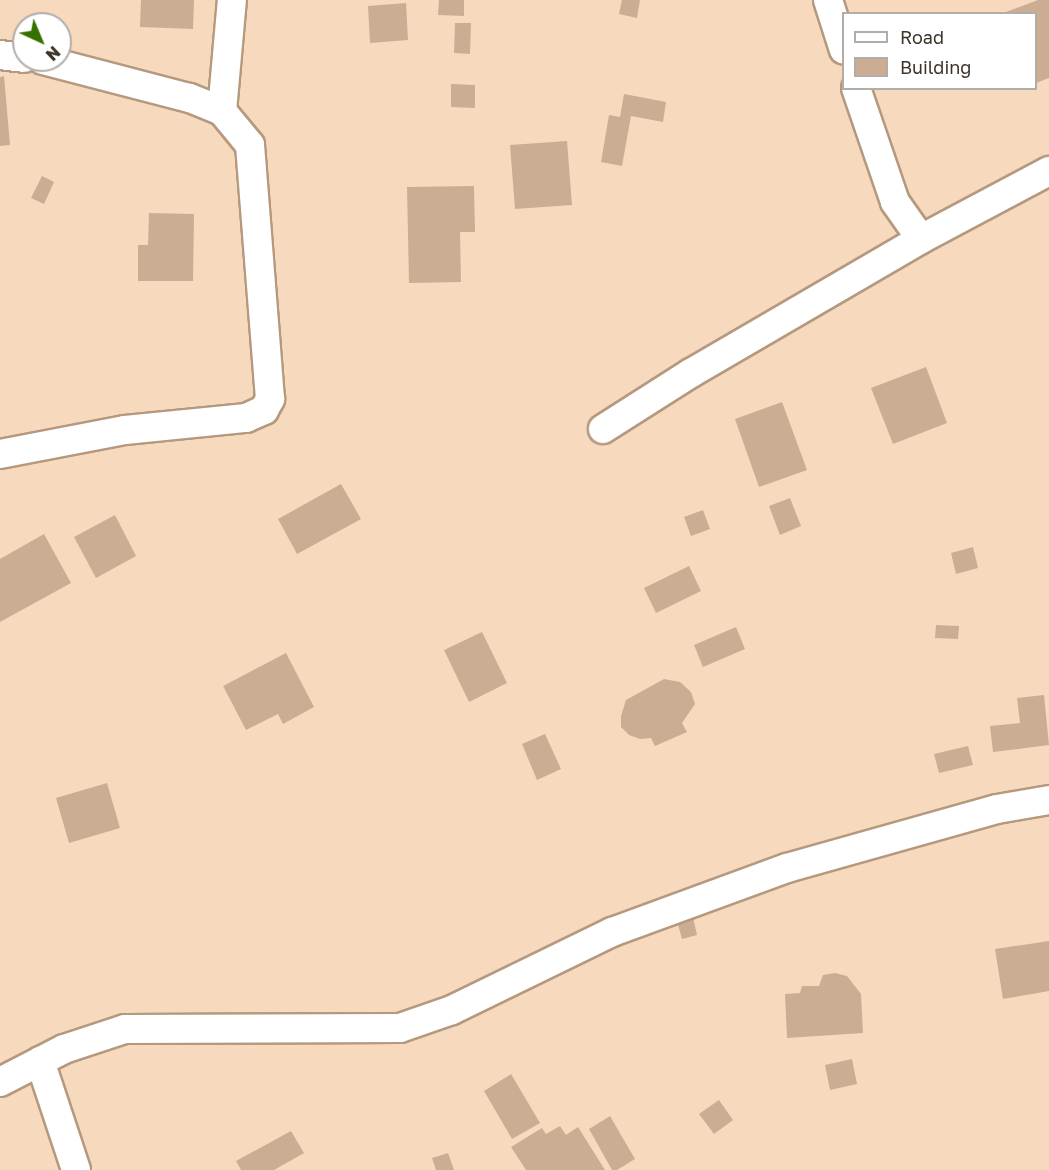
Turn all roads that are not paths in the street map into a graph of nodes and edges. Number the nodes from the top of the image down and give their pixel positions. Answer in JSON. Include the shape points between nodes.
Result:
{"nodes":[{"id":1,"x":232,"y":0,"type":"edge"},
{"id":2,"x":828,"y":0,"type":"edge"},
{"id":3,"x":842,"y":47,"type":"edge"},
{"id":4,"x":72,"y":68,"type":"edge"},
{"id":5,"x":857,"y":90,"type":"edge"},
{"id":6,"x":222,"y":111,"type":"junction"},
{"id":7,"x":1049,"y":171,"type":"edge"},
{"id":8,"x":921,"y":239,"type":"junction"},
{"id":9,"x":603,"y":429,"type":"dead end"},
{"id":10,"x":0,"y":454,"type":"edge"},
{"id":11,"x":1049,"y":801,"type":"edge"},
{"id":12,"x":40,"y":1061,"type":"junction"},
{"id":13,"x":0,"y":1082,"type":"edge"},
{"id":14,"x":76,"y":1170,"type":"edge"}],
"edges":[{"from":1,"to":6,"type":"street"},
{"from":2,"to":3,"type":"street"},
{"from":4,"to":6,"type":"street","via":[[189,98]]},
{"from":5,"to":8,"type":"street","via":[[895,202]]},
{"from":6,"to":10,"type":"street","via":[[250,145],[270,399],[264,410],[246,418],[125,430]]},
{"from":7,"to":8,"type":"street"},
{"from":8,"to":9,"type":"street"},
{"from":11,"to":12,"type":"street","via":[[997,809],[787,868],[612,932],[452,1010],[400,1028],[125,1029]]},
{"from":12,"to":13,"type":"street"},
{"from":12,"to":14,"type":"street"}]}
